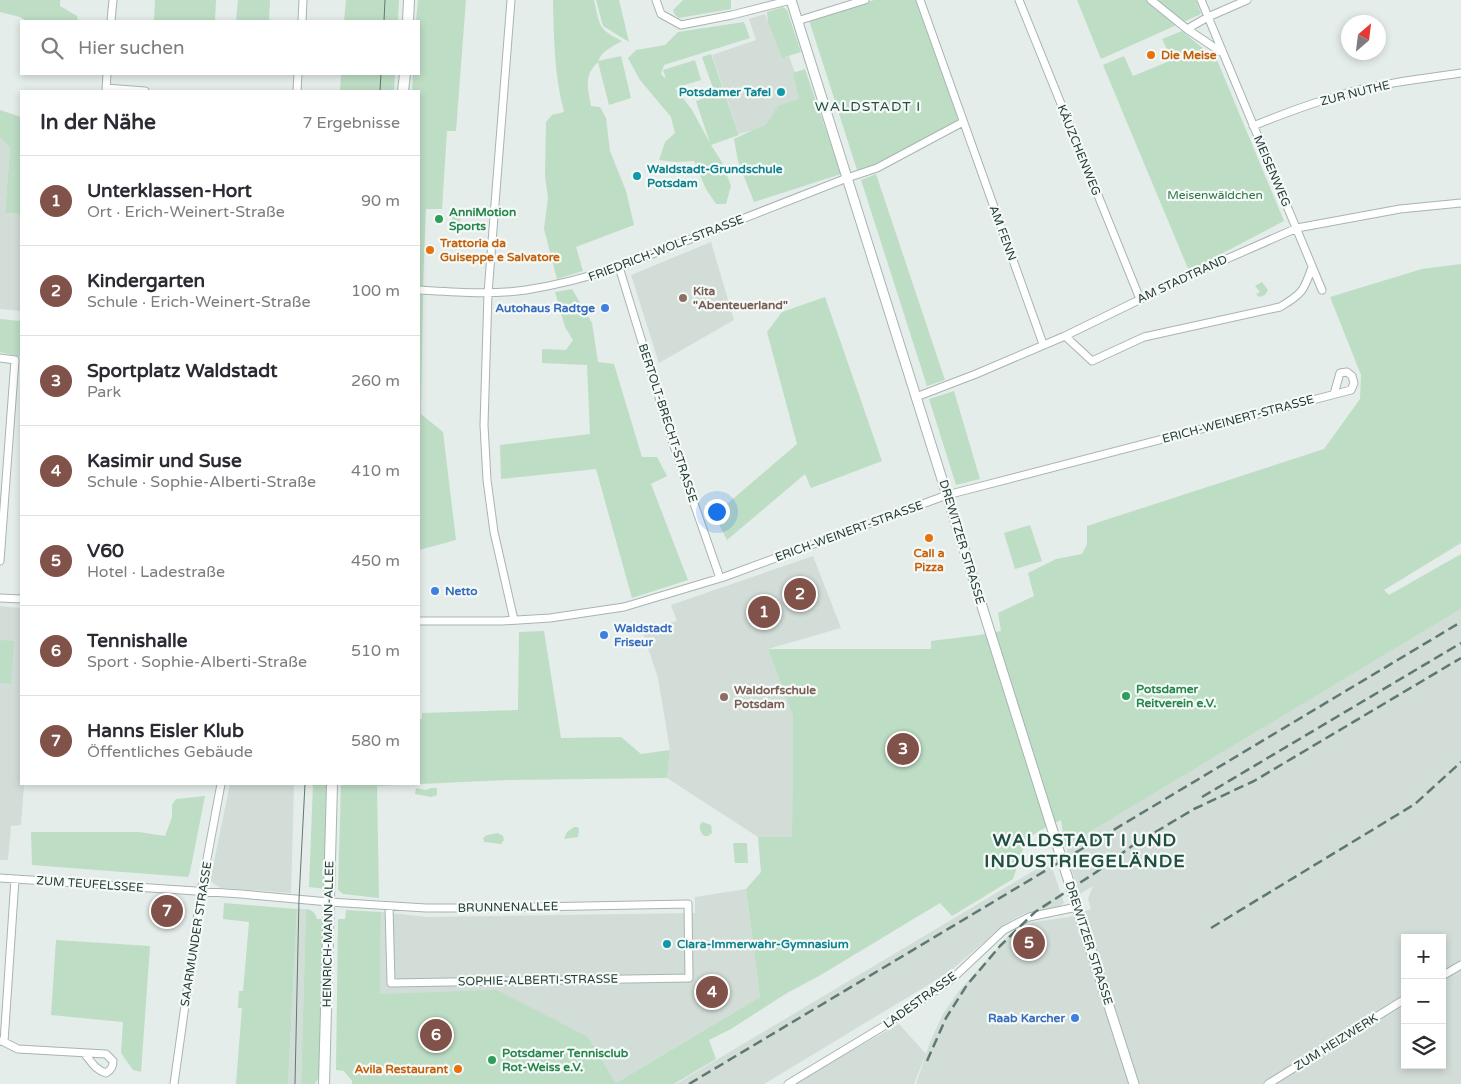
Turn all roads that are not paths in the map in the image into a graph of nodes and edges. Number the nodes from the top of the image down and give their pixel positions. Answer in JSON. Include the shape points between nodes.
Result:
{"nodes":[{"id":1,"x":113,"y":0,"type":"edge"},
{"id":2,"x":303,"y":0,"type":"edge"},
{"id":3,"x":409,"y":0,"type":"edge"},
{"id":4,"x":511,"y":0,"type":"edge"},
{"id":5,"x":656,"y":0,"type":"edge"},
{"id":6,"x":791,"y":0,"type":"edge"},
{"id":7,"x":865,"y":0,"type":"edge"},
{"id":8,"x":920,"y":0,"type":"edge"},
{"id":9,"x":1019,"y":0,"type":"edge"},
{"id":10,"x":1151,"y":0,"type":"edge"},
{"id":11,"x":1201,"y":0,"type":"edge"},
{"id":12,"x":1247,"y":0,"type":"edge"},
{"id":13,"x":1208,"y":17,"type":"junction"},
{"id":14,"x":111,"y":20,"type":"edge"},
{"id":15,"x":302,"y":20,"type":"edge"},
{"id":16,"x":408,"y":20,"type":"edge"},
{"id":17,"x":797,"y":21,"type":"junction"},
{"id":18,"x":1187,"y":29,"type":"junction"},
{"id":19,"x":1222,"y":52,"type":"junction"},
{"id":20,"x":1461,"y":73,"type":"edge"},
{"id":21,"x":107,"y":75,"type":"edge"},
{"id":22,"x":298,"y":75,"type":"edge"},
{"id":23,"x":404,"y":75,"type":"edge"},
{"id":24,"x":106,"y":90,"type":"edge"},
{"id":25,"x":297,"y":90,"type":"edge"},
{"id":26,"x":404,"y":90,"type":"edge"},
{"id":27,"x":963,"y":122,"type":"junction"},
{"id":28,"x":1252,"y":126,"type":"junction"},
{"id":29,"x":847,"y":178,"type":"junction"},
{"id":30,"x":1461,"y":203,"type":"edge"},
{"id":31,"x":1297,"y":228,"type":"junction"},
{"id":32,"x":619,"y":267,"type":"junction"},
{"id":33,"x":1312,"y":267,"type":"junction"},
{"id":34,"x":420,"y":290,"type":"edge"},
{"id":35,"x":1322,"y":290,"type":"dead end"},
{"id":36,"x":488,"y":293,"type":"junction"},
{"id":37,"x":1140,"y":299,"type":"junction"},
{"id":38,"x":1065,"y":336,"type":"junction"},
{"id":39,"x":1043,"y":344,"type":"junction"},
{"id":40,"x":0,"y":358,"type":"edge"},
{"id":41,"x":1334,"y":394,"type":"dead end"},
{"id":42,"x":916,"y":397,"type":"junction"},
{"id":43,"x":947,"y":495,"type":"junction"},
{"id":44,"x":0,"y":561,"type":"edge"},
{"id":45,"x":720,"y":578,"type":"junction"},
{"id":46,"x":0,"y":598,"type":"edge"},
{"id":47,"x":20,"y":599,"type":"edge"},
{"id":48,"x":514,"y":620,"type":"junction"},
{"id":49,"x":420,"y":621,"type":"edge"},
{"id":50,"x":221,"y":785,"type":"edge"},
{"id":51,"x":332,"y":785,"type":"edge"},
{"id":52,"x":0,"y":878,"type":"edge"},
{"id":53,"x":15,"y":879,"type":"junction"},
{"id":54,"x":201,"y":891,"type":"junction"},
{"id":55,"x":329,"y":902,"type":"junction"},
{"id":56,"x":688,"y":904,"type":"joint"},
{"id":57,"x":389,"y":906,"type":"junction"},
{"id":58,"x":1077,"y":907,"type":"junction"},
{"id":59,"x":1461,"y":965,"type":"edge"},
{"id":60,"x":1446,"y":974,"type":"edge"},
{"id":61,"x":1401,"y":1002,"type":"edge"},
{"id":62,"x":2,"y":1042,"type":"edge"},
{"id":63,"x":84,"y":1052,"type":"dead end"},
{"id":64,"x":174,"y":1084,"type":"edge"},
{"id":65,"x":324,"y":1084,"type":"edge"},
{"id":66,"x":788,"y":1084,"type":"edge"},
{"id":67,"x":1134,"y":1084,"type":"edge"},
{"id":68,"x":1268,"y":1084,"type":"edge"}],
"edges":[{"from":1,"to":14,"type":"street"},
{"from":2,"to":15,"type":"street"},
{"from":3,"to":16,"type":"main road"},
{"from":4,"to":36,"type":"street"},
{"from":5,"to":6,"type":"street","via":[[661,14],[681,25]]},
{"from":6,"to":17,"type":"street","name":"DREWITZER STRASSE"},
{"from":7,"to":17,"type":"street"},
{"from":8,"to":27,"type":"street","name":"AM FENN"},
{"from":9,"to":37,"type":"street","name":"KÄUZCHENWEG"},
{"from":10,"to":18,"type":"street"},
{"from":11,"to":13,"type":"street","name":"MEISENWEG"},
{"from":12,"to":13,"type":"street"},
{"from":13,"to":18,"type":"street"},
{"from":13,"to":19,"type":"street","name":"MEISENWEG"},
{"from":17,"to":29,"type":"street","name":"DREWITZER STRASSE"},
{"from":18,"to":19,"type":"street"},
{"from":19,"to":28,"type":"street","name":"MEISENWEG"},
{"from":20,"to":28,"type":"street","name":"ZUR NUTHE","via":[[1351,92]]},
{"from":21,"to":24,"type":"street"},
{"from":22,"to":25,"type":"street"},
{"from":23,"to":26,"type":"main road"},
{"from":27,"to":29,"type":"street","via":[[876,168]]},
{"from":27,"to":39,"type":"street","name":"AM FENN"},
{"from":28,"to":31,"type":"street","name":"MEISENWEG"},
{"from":29,"to":32,"type":"street","name":"FRIEDRICH-WOLF-STRASSE"},
{"from":29,"to":42,"type":"street","name":"DREWITZER STRASSE"},
{"from":30,"to":31,"type":"street","name":"AM STADTRAND","via":[[1400,209]]},
{"from":31,"to":33,"type":"street","name":"MEISENWEG"},
{"from":31,"to":37,"type":"street","name":"AM STADTRAND"},
{"from":32,"to":36,"type":"street","name":"FRIEDRICH-WOLF-STRASSE","via":[[575,281]]},
{"from":32,"to":45,"type":"street","name":"BERTOLT-BRECHT-STRASSE","via":[[674,446]]},
{"from":33,"to":35,"type":"street","name":"MEISENWEG"},
{"from":33,"to":38,"type":"street","via":[[1299,296],[1280,307],[1144,336],[1092,361]]},
{"from":34,"to":36,"type":"street","name":"FRIEDRICH-WOLF-STRASSE"},
{"from":36,"to":48,"type":"street","via":[[484,396],[487,480],[494,532]]},
{"from":37,"to":38,"type":"street","name":"AM STADTRAND"},
{"from":38,"to":39,"type":"street","name":"AM STADTRAND"},
{"from":39,"to":42,"type":"street","name":"AM STADTRAND"},
{"from":40,"to":44,"type":"street","via":[[15,360]]},
{"from":41,"to":43,"type":"street","name":"ERICH-WEINERT-STRASSE"},
{"from":42,"to":43,"type":"street","name":"DREWITZER STRASSE"},
{"from":43,"to":45,"type":"street","name":"ERICH-WEINERT-STRASSE"},
{"from":43,"to":58,"type":"street","name":"DREWITZER STRASSE"},
{"from":45,"to":48,"type":"street","name":"ERICH-WEINERT-STRASSE","via":[[624,607]]},
{"from":46,"to":47,"type":"street"},
{"from":48,"to":49,"type":"street","name":"ERICH-WEINERT-STRASSE"},
{"from":50,"to":54,"type":"street","name":"SAARMUNDER STRASSE"},
{"from":51,"to":55,"type":"main road","name":"HEINRICH-MANN-ALLEE"},
{"from":52,"to":53,"type":"street","name":"ZUM TEUFELSSEE"},
{"from":53,"to":54,"type":"street","name":"ZUM TEUFELSSEE"},
{"from":53,"to":62,"type":"street"},
{"from":54,"to":55,"type":"street","name":"ZUM TEUFELSSEE"},
{"from":54,"to":64,"type":"street","name":"SAARMUNDER STRASSE"},
{"from":55,"to":57,"type":"street","name":"BRUNNENALLEE"},
{"from":55,"to":65,"type":"main road","name":"HEINRICH-MANN-ALLEE"},
{"from":56,"to":57,"type":"street","name":"BRUNNENALLEE","via":[[479,908]]},
{"from":56,"to":57,"type":"street","name":"SOPHIE-ALBERTI-STRASSE","via":[[689,978],[391,983]]},
{"from":58,"to":66,"type":"street","name":"LADESTRASSE","via":[[1030,917],[1004,930],[952,979],[884,1026]]},
{"from":58,"to":67,"type":"street","name":"DREWITZER STRASSE"},
{"from":59,"to":60,"type":"street"},
{"from":61,"to":68,"type":"street","name":"ZUM HEIZWERK"},
{"from":62,"to":63,"type":"street","via":[[18,1048]]}]}
